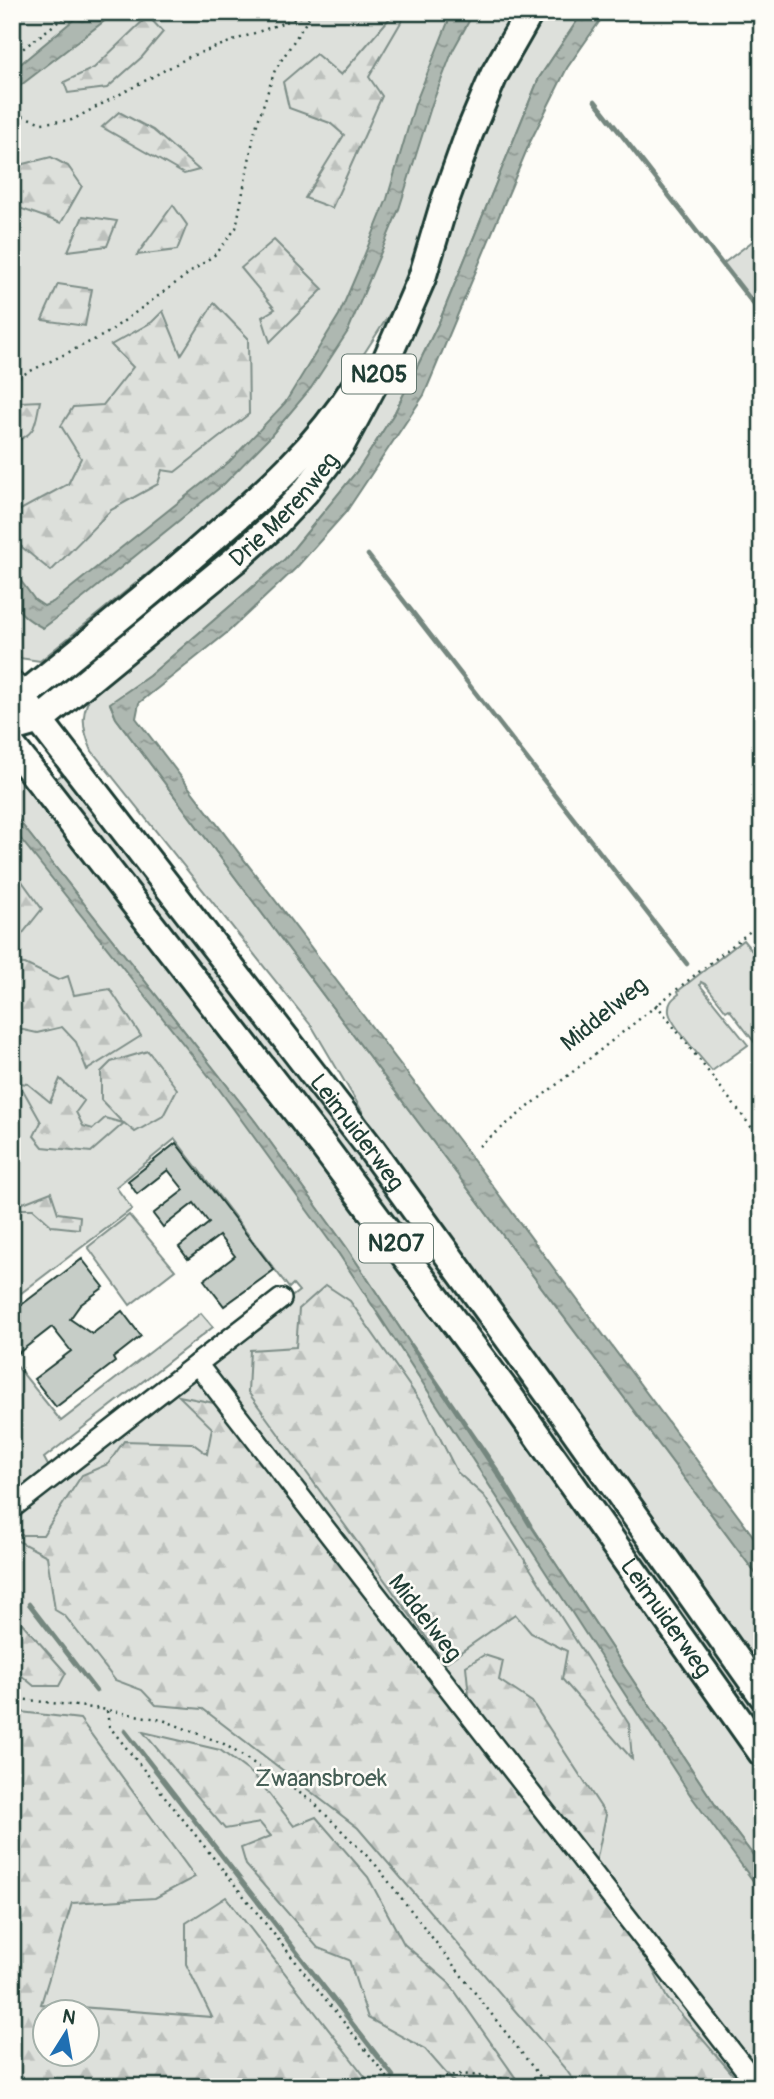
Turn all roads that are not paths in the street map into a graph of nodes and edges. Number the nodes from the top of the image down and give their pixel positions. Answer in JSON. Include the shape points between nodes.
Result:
{"nodes":[{"id":1,"x":530,"y":12,"type":"edge"},
{"id":2,"x":445,"y":201,"type":"junction"},
{"id":3,"x":15,"y":698,"type":"edge"},
{"id":4,"x":40,"y":720,"type":"junction"},
{"id":5,"x":12,"y":728,"type":"edge"},
{"id":6,"x":12,"y":746,"type":"edge"},
{"id":7,"x":281,"y":1299,"type":"dead end"},
{"id":8,"x":197,"y":1364,"type":"junction"},
{"id":9,"x":12,"y":1508,"type":"edge"},
{"id":10,"x":762,"y":1695,"type":"edge"},
{"id":11,"x":762,"y":1753,"type":"edge"},
{"id":12,"x":759,"y":2087,"type":"edge"}],
"edges":[{"from":1,"to":2,"type":"main road","name":"Drie Merenweg","number":"N205","via":[[494,75]]},
{"from":2,"to":3,"type":"main road","name":"Drie Merenweg","number":"N205","via":[[388,328],[341,409],[310,448],[178,568]]},
{"from":2,"to":4,"type":"main road","name":"Drie Merenweg","number":"N205","via":[[422,278],[384,365],[341,445],[305,492],[235,560]]},
{"from":3,"to":4,"type":"main road","name":"Leimuiderweg","number":"N207"},
{"from":4,"to":5,"type":"main road","name":"Drie Merenweg","number":"N205"},
{"from":4,"to":10,"type":"main road","name":"Leimuiderweg","number":"N207","via":[[371,1149]]},
{"from":6,"to":11,"type":"main road","name":"Leimuiderweg","number":"N207","via":[[324,1147],[510,1397]]},
{"from":7,"to":8,"type":"lane"},
{"from":8,"to":9,"type":"lane"},
{"from":8,"to":12,"type":"lane","name":"Middelweg"}]}
